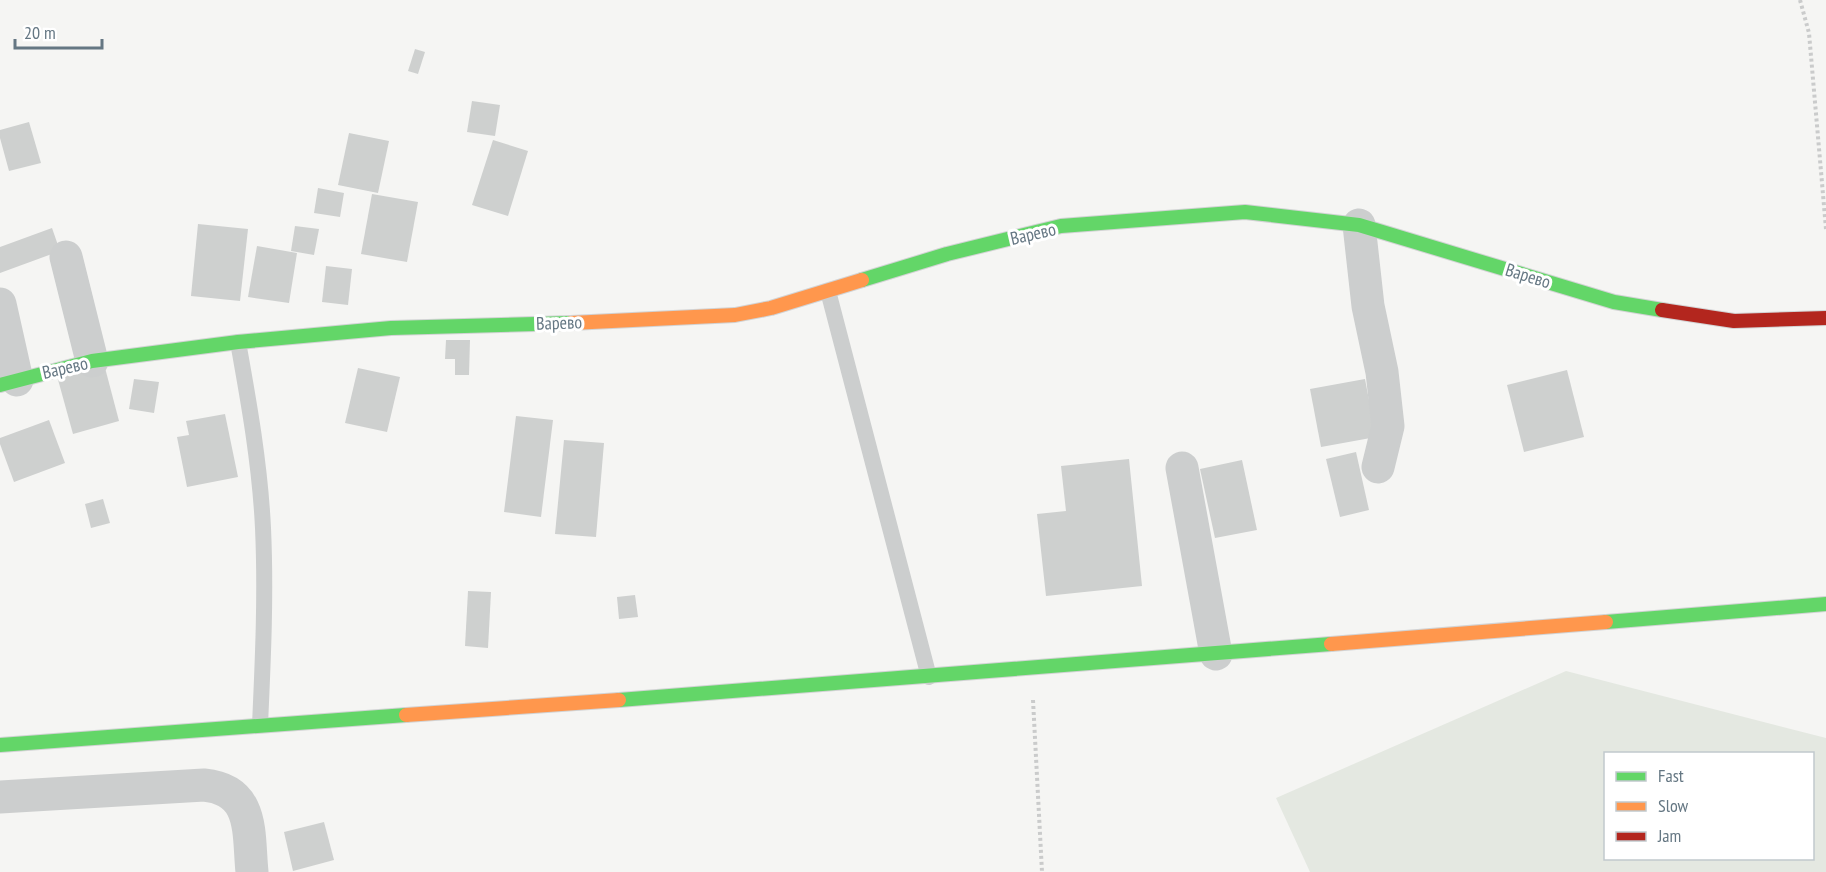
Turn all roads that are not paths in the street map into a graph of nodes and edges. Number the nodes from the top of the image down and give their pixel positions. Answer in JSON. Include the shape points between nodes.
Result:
{"nodes":[{"id":1,"x":1359,"y":225,"type":"junction"},
{"id":2,"x":66,"y":257,"type":"dead end"},
{"id":3,"x":828,"y":291,"type":"junction"},
{"id":4,"x":0,"y":304,"type":"edge"},
{"id":5,"x":1826,"y":318,"type":"edge"},
{"id":6,"x":238,"y":342,"type":"junction"},
{"id":7,"x":92,"y":361,"type":"junction"},
{"id":8,"x":9,"y":382,"type":"edge"},
{"id":9,"x":1378,"y":467,"type":"dead end"},
{"id":10,"x":1182,"y":468,"type":"dead end"},
{"id":11,"x":1826,"y":604,"type":"edge"},
{"id":12,"x":1216,"y":654,"type":"junction"},
{"id":13,"x":929,"y":677,"type":"junction"},
{"id":14,"x":260,"y":725,"type":"junction"},
{"id":15,"x":0,"y":745,"type":"edge"},
{"id":16,"x":0,"y":797,"type":"edge"},
{"id":17,"x":252,"y":872,"type":"edge"}],
"edges":[{"from":1,"to":3,"type":"street","name":"Варево","via":[[1245,212],[1061,226],[947,254]]},
{"from":1,"to":5,"type":"street","name":"Варево","via":[[1614,302],[1734,321]]},
{"from":1,"to":9,"type":"street","via":[[1388,426]]},
{"from":2,"to":7,"type":"street"},
{"from":3,"to":6,"type":"street","name":"Варево","via":[[735,315],[391,328]]},
{"from":3,"to":13,"type":"lane"},
{"from":4,"to":8,"type":"street"},
{"from":6,"to":7,"type":"street","name":"Варево"},
{"from":6,"to":14,"type":"lane","via":[[254,435],[263,526]]},
{"from":7,"to":8,"type":"street","name":"Варево"},
{"from":10,"to":12,"type":"street"},
{"from":11,"to":12,"type":"street"},
{"from":12,"to":13,"type":"street"},
{"from":13,"to":14,"type":"street"},
{"from":14,"to":15,"type":"street"},
{"from":16,"to":17,"type":"street","via":[[204,785],[223,788],[239,801],[245,812]]}]}
